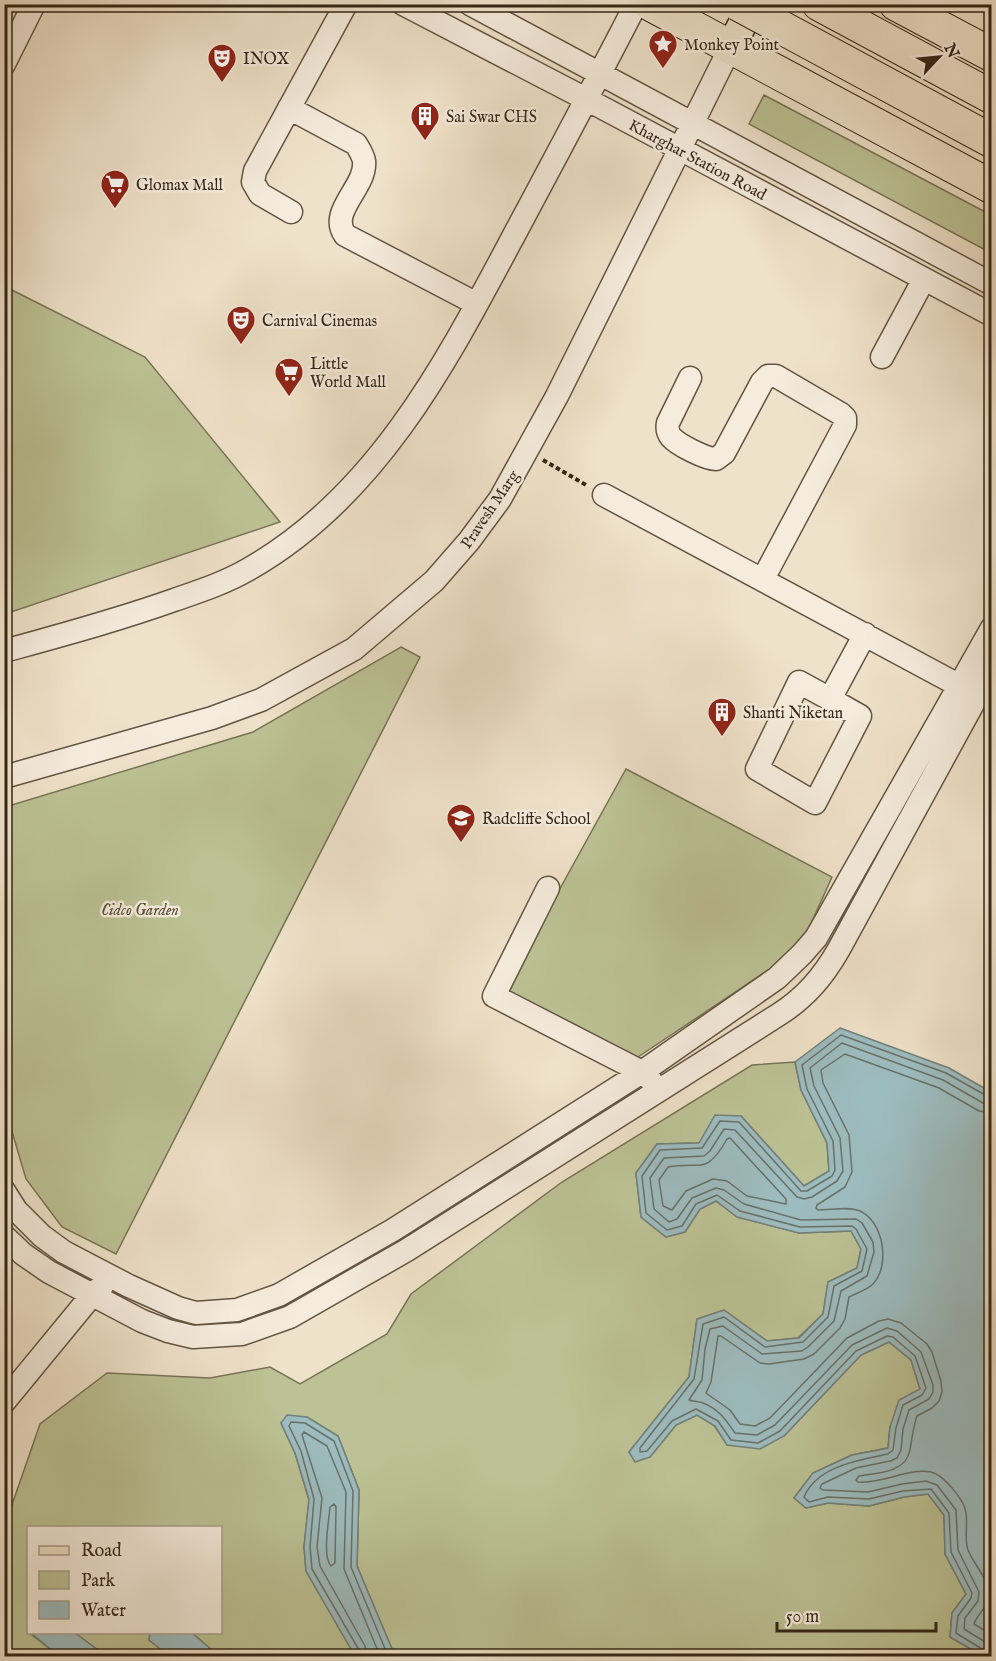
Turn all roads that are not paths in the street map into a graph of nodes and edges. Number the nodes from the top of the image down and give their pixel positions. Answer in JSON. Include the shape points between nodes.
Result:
{"nodes":[{"id":1,"x":34,"y":4,"type":"edge"},
{"id":2,"x":346,"y":4,"type":"edge"},
{"id":3,"x":403,"y":4,"type":"edge"},
{"id":4,"x":470,"y":4,"type":"edge"},
{"id":5,"x":636,"y":4,"type":"edge"},
{"id":6,"x":650,"y":4,"type":"edge"},
{"id":7,"x":738,"y":4,"type":"edge"},
{"id":8,"x":753,"y":4,"type":"edge"},
{"id":9,"x":819,"y":4,"type":"edge"},
{"id":10,"x":896,"y":4,"type":"edge"},
{"id":11,"x":730,"y":48,"type":"junction"},
{"id":12,"x":992,"y":56,"type":"edge"},
{"id":13,"x":4,"y":64,"type":"edge"},
{"id":14,"x":600,"y":74,"type":"junction"},
{"id":15,"x":992,"y":97,"type":"edge"},
{"id":16,"x":586,"y":99,"type":"junction"},
{"id":17,"x":289,"y":108,"type":"junction"},
{"id":18,"x":692,"y":123,"type":"junction"},
{"id":19,"x":992,"y":141,"type":"edge"},
{"id":20,"x":679,"y":148,"type":"junction"},
{"id":21,"x":992,"y":187,"type":"edge"},
{"id":22,"x":291,"y":212,"type":"dead end"},
{"id":23,"x":924,"y":279,"type":"junction"},
{"id":24,"x":992,"y":284,"type":"edge"},
{"id":25,"x":477,"y":304,"type":"junction"},
{"id":26,"x":992,"y":315,"type":"edge"},
{"id":27,"x":882,"y":357,"type":"dead end"},
{"id":28,"x":690,"y":378,"type":"dead end"},
{"id":29,"x":604,"y":495,"type":"road end"},
{"id":30,"x":763,"y":579,"type":"junction"},
{"id":31,"x":992,"y":628,"type":"edge"},
{"id":32,"x":865,"y":634,"type":"junction"},
{"id":33,"x":4,"y":651,"type":"edge"},
{"id":34,"x":992,"y":669,"type":"edge"},
{"id":35,"x":977,"y":691,"type":"edge"},
{"id":36,"x":830,"y":699,"type":"junction"},
{"id":37,"x":4,"y":777,"type":"edge"},
{"id":38,"x":548,"y":888,"type":"dead end"},
{"id":39,"x":642,"y":1072,"type":"junction"},
{"id":40,"x":661,"y":1090,"type":"junction"},
{"id":41,"x":4,"y":1191,"type":"edge"},
{"id":42,"x":4,"y":1236,"type":"edge"},
{"id":43,"x":112,"y":1277,"type":"junction"},
{"id":44,"x":92,"y":1295,"type":"junction"},
{"id":45,"x":4,"y":1402,"type":"edge"}],
"edges":[{"from":1,"to":13,"type":"street"},
{"from":2,"to":17,"type":"street"},
{"from":3,"to":16,"type":"street","name":"Kharghar Station Road"},
{"from":4,"to":14,"type":"street","name":"Kharghar Station Road"},
{"from":5,"to":14,"type":"street"},
{"from":6,"to":11,"type":"highway"},
{"from":7,"to":19,"type":"highway","bridge":true},
{"from":8,"to":11,"type":"main road","name":"Pravesh Marg"},
{"from":9,"to":15,"type":"highway"},
{"from":10,"to":12,"type":"highway"},
{"from":11,"to":18,"type":"street","name":"Pravesh Marg"},
{"from":11,"to":21,"type":"highway"},
{"from":14,"to":16,"type":"street"},
{"from":14,"to":18,"type":"street","name":"Kharghar Station Road"},
{"from":16,"to":20,"type":"street","name":"Kharghar Station Road"},
{"from":16,"to":25,"type":"street"},
{"from":17,"to":22,"type":"street","via":[[255,171],[253,182],[260,194]]},
{"from":17,"to":25,"type":"street","via":[[356,144],[361,152],[363,171],[340,219],[345,235]]},
{"from":18,"to":20,"type":"street","name":"Pravesh Marg"},
{"from":18,"to":24,"type":"street","name":"Kharghar Station Road"},
{"from":20,"to":23,"type":"street","name":"Kharghar Station Road"},
{"from":20,"to":37,"type":"street","name":"Pravesh Marg","via":[[557,396],[500,499],[434,581],[354,649],[261,700],[212,718]]},
{"from":23,"to":26,"type":"street","name":"Kharghar Station Road"},
{"from":23,"to":27,"type":"street"},
{"from":25,"to":33,"type":"street","via":[[429,387],[374,464],[317,523],[250,569],[213,587],[125,618]]},
{"from":28,"to":30,"type":"street","via":[[667,430],[672,438],[709,459],[723,453],[768,376],[776,376],[845,418],[845,426]]},
{"from":29,"to":30,"type":"street"},
{"from":30,"to":32,"type":"street"},
{"from":31,"to":35,"type":"street"},
{"from":32,"to":35,"type":"street"},
{"from":32,"to":36,"type":"street"},
{"from":34,"to":35,"type":"street"},
{"from":35,"to":39,"type":"street","via":[[802,954],[760,991]]},
{"from":35,"to":40,"type":"street","via":[[828,969],[796,1003]]},
{"from":36,"to":36,"type":"street","via":[[799,682],[757,769],[815,803],[860,716]]},
{"from":38,"to":39,"type":"street","via":[[494,996]]},
{"from":39,"to":40,"type":"street"},
{"from":39,"to":43,"type":"street","via":[[393,1230],[264,1301],[237,1310],[196,1313],[154,1299]]},
{"from":40,"to":44,"type":"street","via":[[407,1250],[290,1317],[265,1327],[242,1334],[192,1337],[142,1321]]},
{"from":41,"to":43,"type":"street","via":[[16,1210],[42,1236]]},
{"from":42,"to":44,"type":"street","via":[[49,1272]]},
{"from":43,"to":44,"type":"street"},
{"from":44,"to":45,"type":"street"}]}
